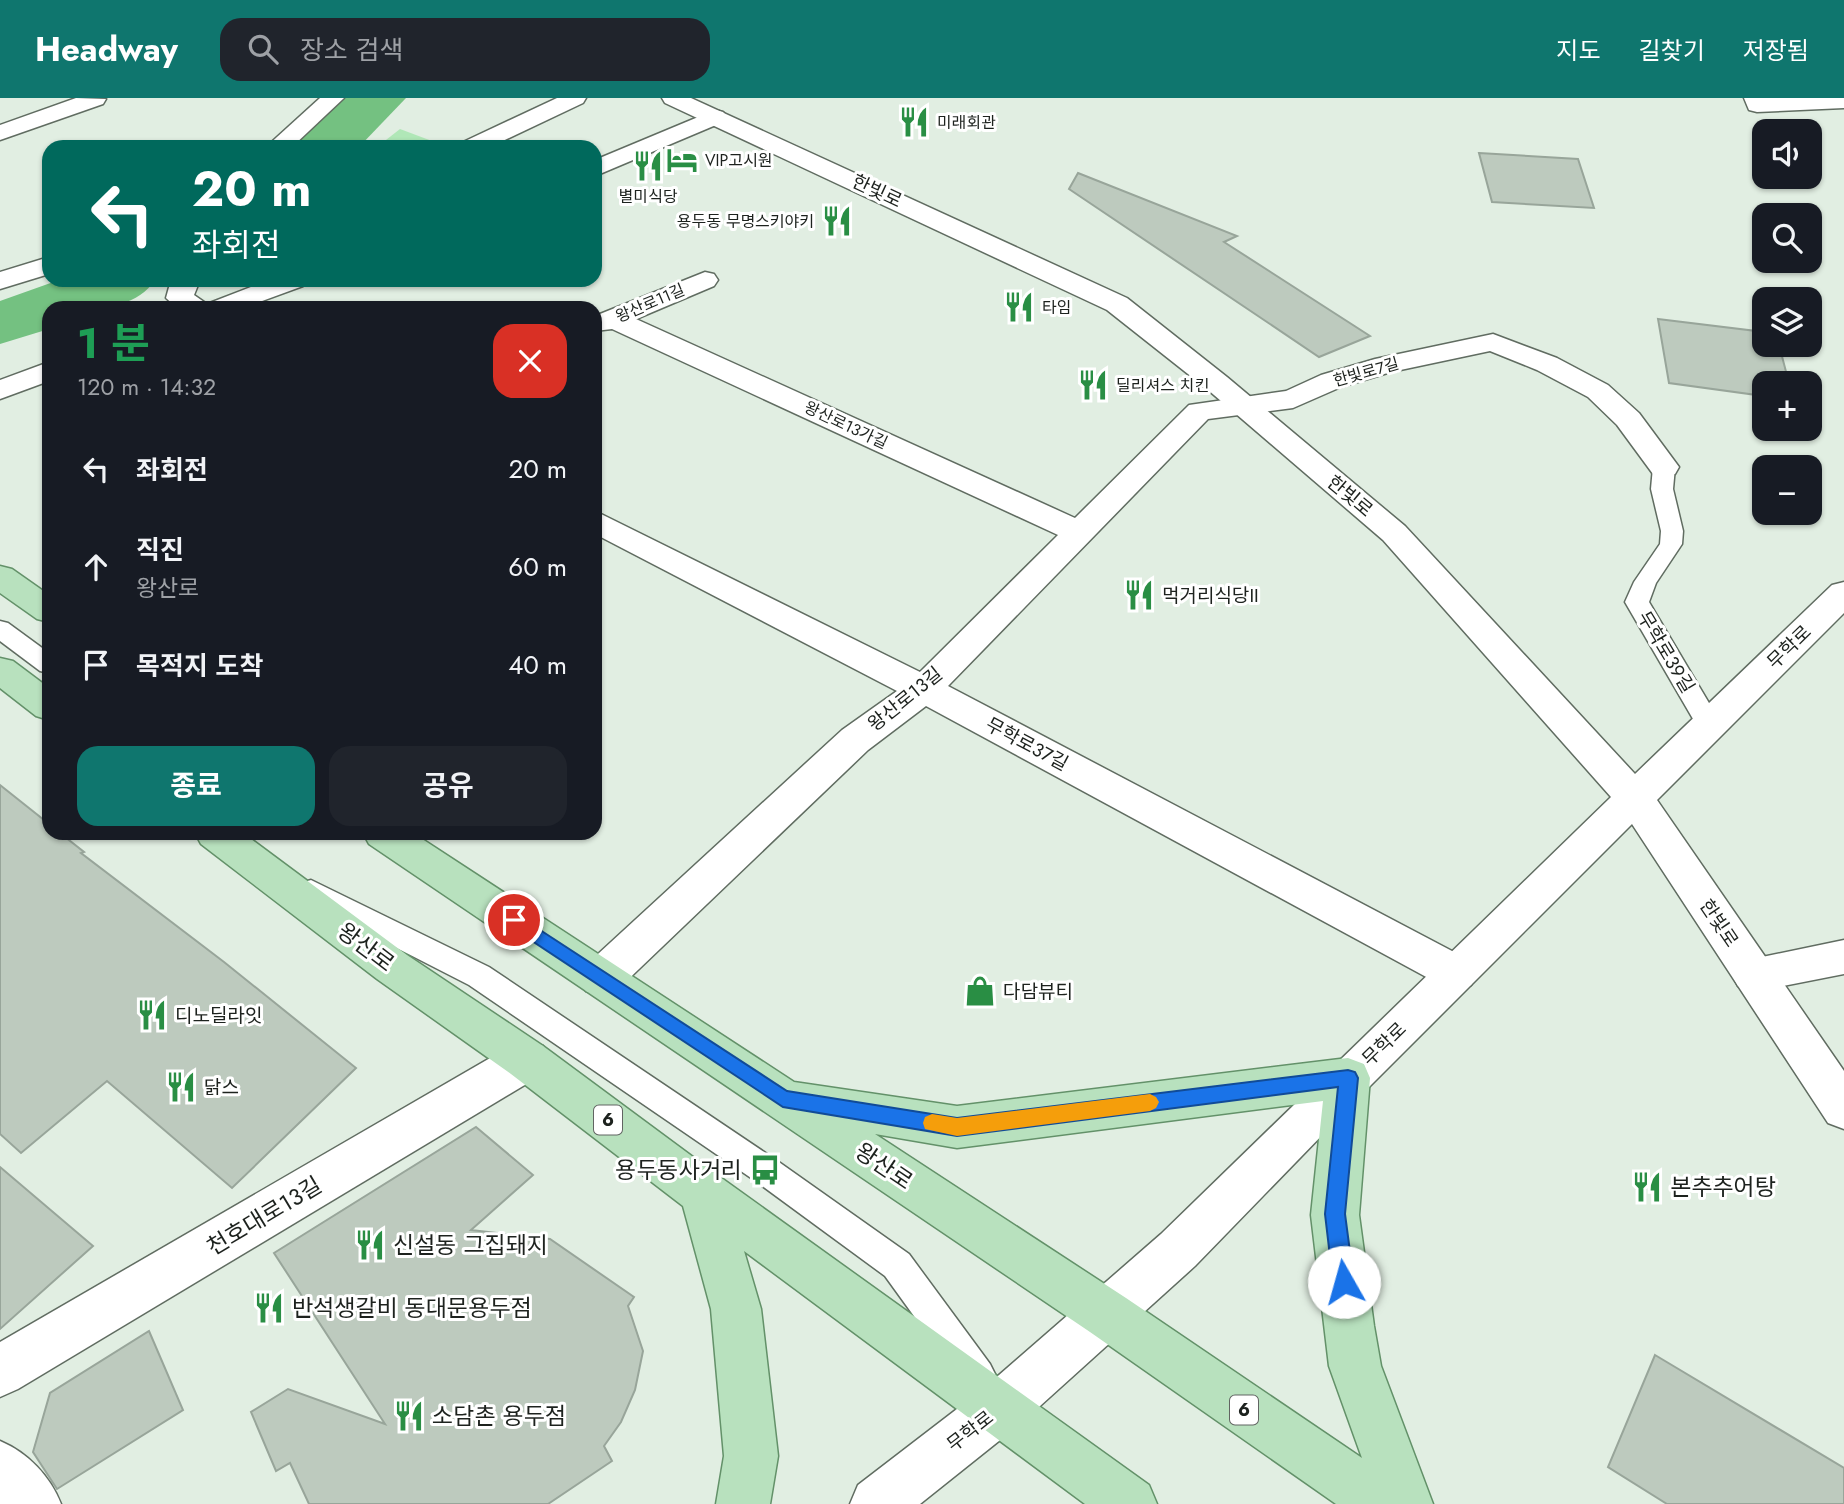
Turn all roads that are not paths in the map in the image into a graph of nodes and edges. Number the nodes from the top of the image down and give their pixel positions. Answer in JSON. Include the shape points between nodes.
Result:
{"nodes":[{"id":1,"x":332,"y":98,"type":"edge"},
{"id":2,"x":575,"y":98,"type":"edge"},
{"id":3,"x":673,"y":98,"type":"edge"},
{"id":4,"x":95,"y":100,"type":"edge"},
{"id":5,"x":1756,"y":101,"type":"edge"},
{"id":6,"x":1844,"y":101,"type":"edge"},
{"id":7,"x":715,"y":117,"type":"junction"},
{"id":8,"x":0,"y":133,"type":"edge"},
{"id":9,"x":286,"y":140,"type":"edge"},
{"id":10,"x":486,"y":140,"type":"edge"},
{"id":11,"x":602,"y":166,"type":"edge"},
{"id":12,"x":42,"y":267,"type":"edge"},
{"id":13,"x":705,"y":280,"type":"dead end"},
{"id":14,"x":0,"y":281,"type":"edge"},
{"id":15,"x":284,"y":287,"type":"edge"},
{"id":16,"x":262,"y":301,"type":"edge"},
{"id":17,"x":604,"y":323,"type":"edge"},
{"id":18,"x":1493,"y":342,"type":"joint"},
{"id":19,"x":42,"y":374,"type":"edge"},
{"id":20,"x":0,"y":390,"type":"edge"},
{"id":21,"x":1241,"y":403,"type":"junction"},
{"id":22,"x":1664,"y":467,"type":"joint"},
{"id":23,"x":602,"y":525,"type":"edge"},
{"id":24,"x":1079,"y":532,"type":"junction"},
{"id":25,"x":0,"y":577,"type":"edge"},
{"id":26,"x":1844,"y":593,"type":"edge"},
{"id":27,"x":42,"y":606,"type":"edge"},
{"id":28,"x":0,"y":629,"type":"edge"},
{"id":29,"x":42,"y":660,"type":"edge"},
{"id":30,"x":0,"y":670,"type":"edge"},
{"id":31,"x":924,"y":689,"type":"junction"},
{"id":32,"x":42,"y":702,"type":"edge"},
{"id":33,"x":1709,"y":725,"type":"junction"},
{"id":34,"x":1635,"y":798,"type":"junction"},
{"id":35,"x":224,"y":840,"type":"edge"},
{"id":36,"x":394,"y":840,"type":"edge"},
{"id":37,"x":254,"y":862,"type":"junction"},
{"id":38,"x":1844,"y":957,"type":"edge"},
{"id":39,"x":1456,"y":973,"type":"junction"},
{"id":40,"x":1753,"y":974,"type":"junction"},
{"id":41,"x":601,"y":978,"type":"junction"},
{"id":42,"x":527,"y":1060,"type":"junction"},
{"id":43,"x":1348,"y":1078,"type":"junction"},
{"id":44,"x":783,"y":1098,"type":"junction"},
{"id":45,"x":1844,"y":1109,"type":"edge"},
{"id":46,"x":703,"y":1193,"type":"junction"},
{"id":47,"x":1108,"y":1315,"type":"junction"},
{"id":48,"x":0,"y":1371,"type":"edge"},
{"id":49,"x":1001,"y":1407,"type":"junction"},
{"id":50,"x":0,"y":1468,"type":"edge"},
{"id":51,"x":34,"y":1504,"type":"edge"},
{"id":52,"x":743,"y":1504,"type":"edge"},
{"id":53,"x":877,"y":1504,"type":"edge"},
{"id":54,"x":1130,"y":1504,"type":"edge"},
{"id":55,"x":1382,"y":1504,"type":"edge"},
{"id":56,"x":1406,"y":1504,"type":"edge"}],
"edges":[{"from":1,"to":9,"type":"street"},
{"from":2,"to":10,"type":"street"},
{"from":3,"to":7,"type":"street","name":"한빛로"},
{"from":4,"to":8,"type":"street"},
{"from":5,"to":6,"type":"street"},
{"from":7,"to":11,"type":"street"},
{"from":7,"to":21,"type":"street","name":"한빛로","via":[[1117,304]]},
{"from":12,"to":14,"type":"street"},
{"from":13,"to":17,"type":"street","name":"왕산로11길"},
{"from":15,"to":16,"type":"street"},
{"from":17,"to":24,"type":"street","name":"왕산로13가길"},
{"from":18,"to":21,"type":"street","name":"한빛로7길","via":[[1385,365],[1331,381],[1293,399]]},
{"from":18,"to":22,"type":"street","name":"무학로39길","via":[[1598,391],[1628,419]]},
{"from":19,"to":20,"type":"street"},
{"from":21,"to":24,"type":"street","name":"왕산로13길","via":[[1199,411]]},
{"from":21,"to":34,"type":"street","name":"한빛로","via":[[1394,533]]},
{"from":22,"to":33,"type":"lane","name":"무학로39길","via":[[1662,489],[1671,544],[1637,602]]},
{"from":23,"to":31,"type":"street","name":"무학로37길"},
{"from":24,"to":31,"type":"street","name":"왕산로13길"},
{"from":25,"to":27,"type":"main road"},
{"from":26,"to":33,"type":"street","name":"무학로"},
{"from":28,"to":29,"type":"lane"},
{"from":30,"to":32,"type":"main road"},
{"from":31,"to":39,"type":"street","name":"무학로37길"},
{"from":31,"to":41,"type":"street","name":"왕산로13길","via":[[855,740]]},
{"from":33,"to":34,"type":"street","name":"무학로"},
{"from":34,"to":39,"type":"street","name":"무학로"},
{"from":34,"to":40,"type":"street","name":"한빛로"},
{"from":35,"to":37,"type":"main road","name":"왕산로","number":"6"},
{"from":36,"to":41,"type":"main road","name":"왕산로","number":"6"},
{"from":37,"to":42,"type":"main road","name":"왕산로","number":"6","via":[[392,967]]},
{"from":37,"to":49,"type":"lane","via":[[479,976],[897,1265]]},
{"from":38,"to":40,"type":"street"},
{"from":39,"to":43,"type":"street","name":"무학로"},
{"from":40,"to":45,"type":"street","name":"한빛로"},
{"from":41,"to":44,"type":"main road","name":"왕산로","number":"6"},
{"from":42,"to":46,"type":"main road","name":"왕산로","number":"6"},
{"from":42,"to":48,"type":"street","name":"천호대로13길"},
{"from":43,"to":44,"type":"main road","via":[[957,1127]]},
{"from":43,"to":47,"type":"street","name":"무학로"},
{"from":43,"to":56,"type":"main road","via":[[1335,1214],[1351,1340],[1355,1366]]},
{"from":44,"to":47,"type":"main road","name":"왕산로","number":"6"},
{"from":46,"to":49,"type":"main road","name":"왕산로","number":"6"},
{"from":46,"to":52,"type":"main road","via":[[736,1309],[751,1456]]},
{"from":47,"to":49,"type":"street","name":"무학로"},
{"from":47,"to":55,"type":"main road","name":"왕산로","number":"6"},
{"from":49,"to":53,"type":"street","name":"무학로"},
{"from":49,"to":54,"type":"main road","name":"왕산로","number":"6"},
{"from":50,"to":51,"type":"street"}]}
